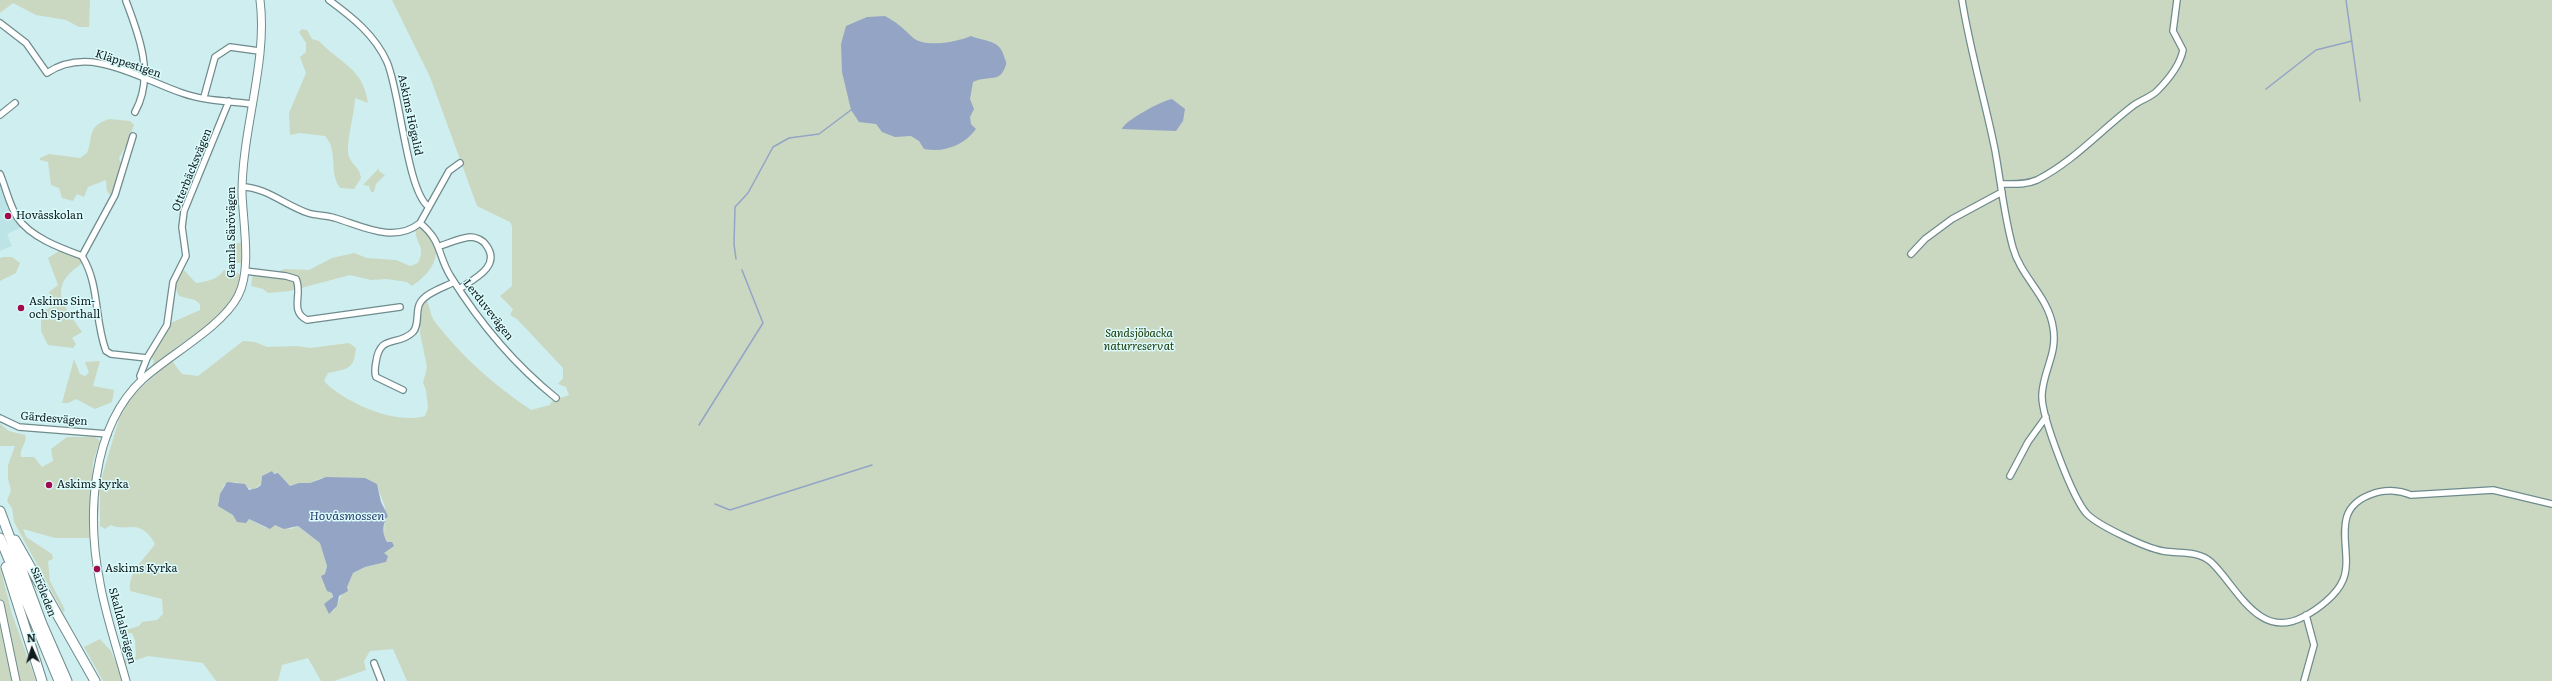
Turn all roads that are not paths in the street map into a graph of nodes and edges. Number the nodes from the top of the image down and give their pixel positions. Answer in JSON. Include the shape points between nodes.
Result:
{"nodes":[{"id":1,"x":260,"y":0,"type":"edge"},
{"id":2,"x":329,"y":0,"type":"edge"},
{"id":3,"x":1962,"y":0,"type":"edge"},
{"id":4,"x":2177,"y":0,"type":"edge"},
{"id":5,"x":126,"y":1,"type":"dead end"},
{"id":6,"x":0,"y":22,"type":"edge"},
{"id":7,"x":259,"y":51,"type":"junction"},
{"id":8,"x":145,"y":79,"type":"junction"},
{"id":9,"x":204,"y":97,"type":"junction"},
{"id":10,"x":229,"y":101,"type":"junction"},
{"id":11,"x":15,"y":103,"type":"dead end"},
{"id":12,"x":251,"y":104,"type":"junction"},
{"id":13,"x":135,"y":112,"type":"dead end"},
{"id":14,"x":0,"y":115,"type":"edge"},
{"id":15,"x":133,"y":136,"type":"dead end"},
{"id":16,"x":460,"y":163,"type":"dead end"},
{"id":17,"x":0,"y":174,"type":"edge"},
{"id":18,"x":2001,"y":184,"type":"junction"},
{"id":19,"x":242,"y":187,"type":"junction"},
{"id":20,"x":2002,"y":192,"type":"junction"},
{"id":21,"x":429,"y":207,"type":"junction"},
{"id":22,"x":420,"y":223,"type":"junction"},
{"id":23,"x":440,"y":246,"type":"junction"},
{"id":24,"x":1911,"y":254,"type":"dead end"},
{"id":25,"x":82,"y":256,"type":"junction"},
{"id":26,"x":245,"y":271,"type":"junction"},
{"id":27,"x":454,"y":282,"type":"junction"},
{"id":28,"x":459,"y":289,"type":"junction"},
{"id":29,"x":400,"y":307,"type":"dead end"},
{"id":30,"x":147,"y":358,"type":"junction"},
{"id":31,"x":142,"y":380,"type":"junction"},
{"id":32,"x":403,"y":390,"type":"dead end"},
{"id":33,"x":556,"y":398,"type":"dead end"},
{"id":34,"x":2046,"y":417,"type":"junction"},
{"id":35,"x":0,"y":418,"type":"edge"},
{"id":36,"x":108,"y":434,"type":"junction"},
{"id":37,"x":2010,"y":476,"type":"dead end"},
{"id":38,"x":2552,"y":504,"type":"edge"},
{"id":39,"x":0,"y":511,"type":"edge"},
{"id":40,"x":5,"y":524,"type":"junction"},
{"id":41,"x":0,"y":538,"type":"edge"},
{"id":42,"x":3,"y":548,"type":"junction"},
{"id":43,"x":0,"y":604,"type":"edge"},
{"id":44,"x":2306,"y":615,"type":"junction"},
{"id":45,"x":374,"y":663,"type":"dead end"},
{"id":46,"x":16,"y":681,"type":"edge"},
{"id":47,"x":42,"y":681,"type":"edge"},
{"id":48,"x":59,"y":681,"type":"edge"},
{"id":49,"x":67,"y":681,"type":"edge"},
{"id":50,"x":95,"y":681,"type":"edge"},
{"id":51,"x":126,"y":681,"type":"edge"},
{"id":52,"x":381,"y":681,"type":"edge"},
{"id":53,"x":2304,"y":681,"type":"edge"}],
"edges":[{"from":1,"to":7,"type":"street","name":"Gamla Särövägen","via":[[262,34]]},
{"from":2,"to":21,"type":"street","name":"Askims Högalid","via":[[368,31],[387,62],[394,82],[416,185],[422,201]]},
{"from":3,"to":18,"type":"street"},
{"from":4,"to":18,"type":"street","via":[[2173,31],[2182,45],[2182,56],[2156,92],[2134,105],[2040,178],[2024,184]]},
{"from":5,"to":8,"type":"street","via":[[141,43]]},
{"from":6,"to":8,"type":"street","name":"Kläppestigen","via":[[26,43],[47,73],[64,64],[90,61]]},
{"from":7,"to":9,"type":"street","via":[[230,48],[215,57]]},
{"from":7,"to":12,"type":"street","name":"Gamla Särövägen"},
{"from":8,"to":9,"type":"street","name":"Kläppestigen","via":[[183,94]]},
{"from":8,"to":13,"type":"street"},
{"from":9,"to":10,"type":"street","name":"Kläppestigen"},
{"from":10,"to":12,"type":"street","name":"Kläppestigen"},
{"from":10,"to":30,"type":"street","name":"Otterbäcksvägen","via":[[184,211],[182,227],[186,256],[173,282],[167,325]]},
{"from":11,"to":14,"type":"street"},
{"from":12,"to":19,"type":"street","name":"Gamla Särövägen"},
{"from":15,"to":25,"type":"street","via":[[115,195]]},
{"from":16,"to":21,"type":"street","via":[[449,171]]},
{"from":17,"to":25,"type":"street","via":[[22,223],[44,239]]},
{"from":18,"to":20,"type":"street"},
{"from":19,"to":22,"type":"street","via":[[272,195],[308,213],[328,216],[373,231],[401,232]]},
{"from":19,"to":26,"type":"street","name":"Gamla Särövägen"},
{"from":20,"to":24,"type":"street","via":[[1952,219],[1925,239]]},
{"from":20,"to":34,"type":"street","via":[[2016,258],[2044,301],[2053,326],[2054,349],[2042,392]]},
{"from":21,"to":22,"type":"street"},
{"from":22,"to":23,"type":"street","name":"Lerduvevägen"},
{"from":23,"to":27,"type":"street","name":"Lerduvevägen","via":[[444,264]]},
{"from":23,"to":28,"type":"street","via":[[474,237],[483,241],[489,250],[491,258],[488,268]]},
{"from":25,"to":30,"type":"street","via":[[94,279],[97,319],[106,351],[111,354]]},
{"from":26,"to":29,"type":"street","via":[[286,276],[296,280],[298,312],[310,321]]},
{"from":26,"to":31,"type":"street","name":"Gamla Särövägen","via":[[241,289],[226,313]]},
{"from":27,"to":28,"type":"street","name":"Lerduvevägen"},
{"from":27,"to":32,"type":"street","via":[[423,299],[418,308],[415,328],[411,333],[379,348],[376,377]]},
{"from":28,"to":33,"type":"street","name":"Lerduvevägen","via":[[476,314],[516,361]]},
{"from":30,"to":31,"type":"street","name":"Otterbäcksvägen","via":[[140,376]]},
{"from":31,"to":36,"type":"street","name":"Gamla Särövägen","via":[[120,406]]},
{"from":34,"to":37,"type":"street","via":[[2028,442]]},
{"from":34,"to":44,"type":"street","via":[[2078,501],[2096,522],[2162,551],[2204,557],[2236,593],[2263,618],[2281,622],[2301,619]]},
{"from":35,"to":36,"type":"street","name":"Gärdesvägen","via":[[19,427]]},
{"from":36,"to":51,"type":"street","name":"Skalldalsvägen","via":[[95,493],[95,547],[100,584]]},
{"from":38,"to":44,"type":"street","via":[[2493,490],[2411,495],[2400,491],[2369,495],[2359,501],[2346,518],[2343,538],[2343,581],[2322,605]]},
{"from":39,"to":40,"type":"main road","name":"Säröleden"},
{"from":40,"to":49,"type":"main road","name":"Säröleden","via":[[42,624]]},
{"from":40,"to":50,"type":"main road"},
{"from":41,"to":42,"type":"main road","name":"Säröleden"},
{"from":42,"to":47,"type":"main road","via":[[6,567]]},
{"from":42,"to":48,"type":"main road","name":"Säröleden"},
{"from":43,"to":46,"type":"street"},
{"from":44,"to":53,"type":"street","via":[[2314,645]]},
{"from":45,"to":52,"type":"street"}]}
